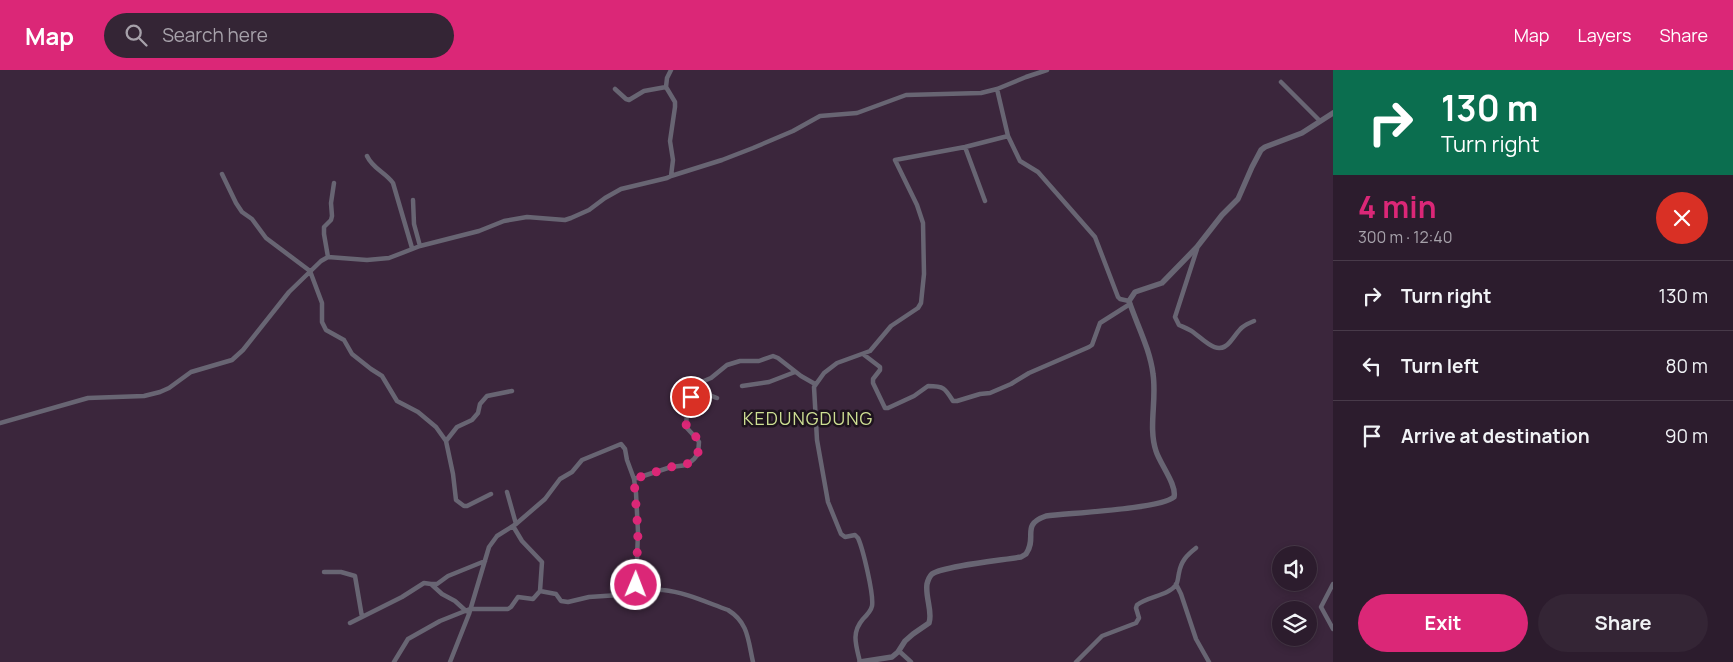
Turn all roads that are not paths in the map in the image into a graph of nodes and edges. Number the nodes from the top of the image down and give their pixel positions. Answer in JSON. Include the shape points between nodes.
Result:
{"nodes":[{"id":1,"x":671,"y":70,"type":"edge"},
{"id":2,"x":1047,"y":70,"type":"edge"},
{"id":3,"x":1041,"y":71,"type":"edge"},
{"id":4,"x":1281,"y":82,"type":"dead end"},
{"id":5,"x":666,"y":88,"type":"junction"},
{"id":6,"x":997,"y":89,"type":"junction"},
{"id":7,"x":615,"y":90,"type":"dead end"},
{"id":8,"x":1333,"y":113,"type":"edge"},
{"id":9,"x":1320,"y":121,"type":"junction"},
{"id":10,"x":1008,"y":136,"type":"junction"},
{"id":11,"x":965,"y":147,"type":"junction"},
{"id":12,"x":367,"y":156,"type":"dead end"},
{"id":13,"x":222,"y":174,"type":"dead end"},
{"id":14,"x":670,"y":176,"type":"junction"},
{"id":15,"x":334,"y":183,"type":"dead end"},
{"id":16,"x":413,"y":200,"type":"dead end"},
{"id":17,"x":985,"y":201,"type":"dead end"},
{"id":18,"x":420,"y":246,"type":"junction"},
{"id":19,"x":1198,"y":246,"type":"junction"},
{"id":20,"x":412,"y":248,"type":"junction"},
{"id":21,"x":328,"y":256,"type":"junction"},
{"id":22,"x":310,"y":271,"type":"junction"},
{"id":23,"x":1129,"y":303,"type":"junction"},
{"id":24,"x":1254,"y":321,"type":"dead end"},
{"id":25,"x":863,"y":354,"type":"junction"},
{"id":26,"x":795,"y":372,"type":"junction"},
{"id":27,"x":815,"y":384,"type":"junction"},
{"id":28,"x":742,"y":386,"type":"dead end"},
{"id":29,"x":512,"y":391,"type":"dead end"},
{"id":30,"x":717,"y":398,"type":"dead end"},
{"id":31,"x":688,"y":404,"type":"junction"},
{"id":32,"x":0,"y":423,"type":"edge"},
{"id":33,"x":446,"y":441,"type":"junction"},
{"id":34,"x":634,"y":479,"type":"junction"},
{"id":35,"x":507,"y":492,"type":"dead end"},
{"id":36,"x":491,"y":494,"type":"dead end"},
{"id":37,"x":515,"y":525,"type":"junction"},
{"id":38,"x":1196,"y":548,"type":"dead end"},
{"id":39,"x":485,"y":561,"type":"junction"},
{"id":40,"x":324,"y":572,"type":"dead end"},
{"id":41,"x":432,"y":584,"type":"junction"},
{"id":42,"x":1176,"y":584,"type":"junction"},
{"id":43,"x":1333,"y":584,"type":"edge"},
{"id":44,"x":638,"y":588,"type":"junction"},
{"id":45,"x":540,"y":591,"type":"junction"},
{"id":46,"x":468,"y":610,"type":"junction"},
{"id":47,"x":362,"y":618,"type":"junction"},
{"id":48,"x":350,"y":623,"type":"dead end"},
{"id":49,"x":1333,"y":629,"type":"edge"},
{"id":50,"x":899,"y":651,"type":"junction"},
{"id":51,"x":394,"y":662,"type":"edge"},
{"id":52,"x":450,"y":662,"type":"edge"},
{"id":53,"x":753,"y":662,"type":"edge"},
{"id":54,"x":860,"y":662,"type":"edge"},
{"id":55,"x":911,"y":662,"type":"edge"},
{"id":56,"x":1076,"y":662,"type":"edge"},
{"id":57,"x":1209,"y":662,"type":"edge"}],
"edges":[{"from":1,"to":5,"type":"street"},
{"from":2,"to":3,"type":"street"},
{"from":3,"to":6,"type":"street"},
{"from":4,"to":9,"type":"street"},
{"from":5,"to":7,"type":"street","via":[[644,91],[629,100]]},
{"from":5,"to":14,"type":"street","via":[[675,102]]},
{"from":6,"to":10,"type":"street"},
{"from":6,"to":14,"type":"street","via":[[980,93],[906,96],[857,113],[820,116],[753,148]]},
{"from":8,"to":9,"type":"street"},
{"from":9,"to":19,"type":"street","via":[[1302,133],[1261,150],[1238,199]]},
{"from":10,"to":11,"type":"street"},
{"from":10,"to":23,"type":"street","via":[[1020,161],[1038,172],[1095,237],[1118,297]]},
{"from":11,"to":17,"type":"street"},
{"from":11,"to":25,"type":"street","via":[[895,160],[923,223],[923,294],[918,308],[891,326],[870,351]]},
{"from":12,"to":20,"type":"street","via":[[374,168],[393,183]]},
{"from":13,"to":22,"type":"street","via":[[242,212],[252,219],[266,238]]},
{"from":14,"to":18,"type":"street","via":[[621,189],[589,210],[565,220],[527,217],[504,221]]},
{"from":15,"to":21,"type":"street","via":[[332,216],[324,227]]},
{"from":16,"to":18,"type":"street","via":[[414,224]]},
{"from":18,"to":20,"type":"street"},
{"from":19,"to":23,"type":"street","via":[[1162,283],[1135,292]]},
{"from":19,"to":24,"type":"street","via":[[1175,317],[1179,325],[1208,344],[1222,348],[1242,326]]},
{"from":20,"to":21,"type":"street","via":[[379,259]]},
{"from":21,"to":22,"type":"street"},
{"from":22,"to":32,"type":"street","via":[[288,292],[232,360],[191,372],[160,392],[144,396],[88,398]]},
{"from":22,"to":33,"type":"street","via":[[322,302],[322,322],[326,330],[344,340],[352,354],[382,376],[397,400],[431,422]]},
{"from":23,"to":25,"type":"street","via":[[1100,323],[1089,347],[990,393],[957,401],[953,401],[943,387],[928,386],[914,396],[885,408],[873,383],[880,367]]},
{"from":23,"to":50,"type":"street","via":[[1149,353],[1155,392],[1154,445],[1175,490],[1174,497],[1146,505],[1046,516],[1032,523],[1029,550],[1021,557],[933,574],[928,578],[927,586],[929,623],[913,634]]},
{"from":25,"to":27,"type":"street","via":[[838,363]]},
{"from":26,"to":27,"type":"street"},
{"from":26,"to":28,"type":"street","via":[[776,380]]},
{"from":26,"to":31,"type":"street","via":[[773,356],[759,361],[740,361],[694,385]]},
{"from":27,"to":54,"type":"street","via":[[815,426],[828,502],[841,534],[858,538],[872,597],[872,608],[854,635]]},
{"from":29,"to":33,"type":"street","via":[[487,396],[472,420],[457,427]]},
{"from":30,"to":31,"type":"street","via":[[696,393]]},
{"from":31,"to":34,"type":"street","via":[[686,427],[698,439],[698,454],[687,464]]},
{"from":33,"to":36,"type":"street","via":[[456,500],[467,506]]},
{"from":34,"to":37,"type":"street","via":[[624,446],[618,444],[582,460]]},
{"from":34,"to":44,"type":"street"},
{"from":35,"to":37,"type":"street"},
{"from":37,"to":39,"type":"street","via":[[491,544]]},
{"from":37,"to":45,"type":"street","via":[[522,541],[542,562]]},
{"from":38,"to":42,"type":"street","via":[[1184,557]]},
{"from":39,"to":41,"type":"street"},
{"from":39,"to":46,"type":"street"},
{"from":40,"to":47,"type":"street","via":[[355,576]]},
{"from":41,"to":46,"type":"street"},
{"from":41,"to":47,"type":"street","via":[[424,583]]},
{"from":42,"to":56,"type":"street","via":[[1172,589],[1139,603],[1136,623],[1102,636]]},
{"from":42,"to":57,"type":"street","via":[[1196,639]]},
{"from":43,"to":49,"type":"street","via":[[1321,607]]},
{"from":44,"to":45,"type":"street","via":[[623,594],[589,596],[568,602],[561,601],[556,594]]},
{"from":44,"to":53,"type":"street","via":[[676,592],[728,610],[740,618],[747,632]]},
{"from":45,"to":46,"type":"street","via":[[533,599],[518,597],[510,609]]},
{"from":46,"to":51,"type":"street","via":[[408,638]]},
{"from":46,"to":52,"type":"street"},
{"from":47,"to":48,"type":"street"},
{"from":50,"to":54,"type":"street","via":[[892,657]]},
{"from":50,"to":55,"type":"street"}]}
